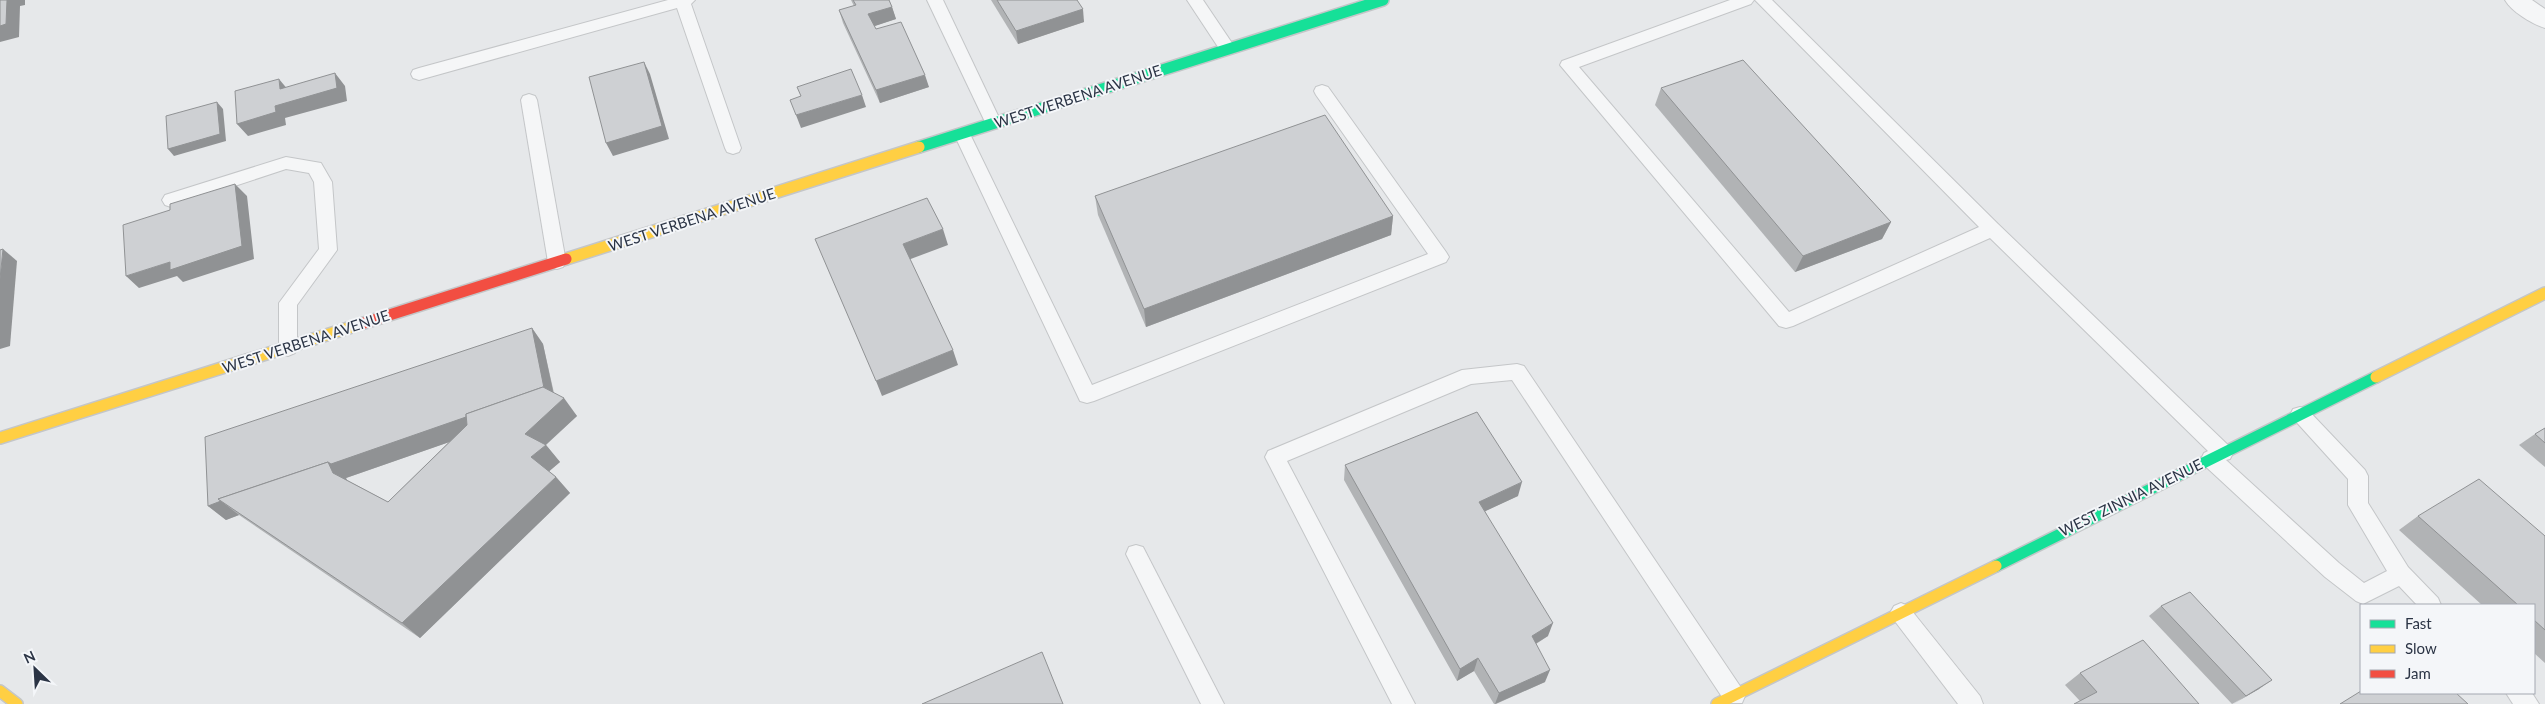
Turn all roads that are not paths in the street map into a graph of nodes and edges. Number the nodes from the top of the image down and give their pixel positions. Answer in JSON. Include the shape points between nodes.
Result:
{"nodes":[{"id":1,"x":935,"y":0,"type":"edge"},
{"id":2,"x":1195,"y":0,"type":"edge"},
{"id":3,"x":1383,"y":0,"type":"edge"},
{"id":4,"x":1746,"y":0,"type":"edge"},
{"id":5,"x":1763,"y":0,"type":"edge"},
{"id":6,"x":2516,"y":0,"type":"edge"},
{"id":7,"x":684,"y":1,"type":"edge"},
{"id":8,"x":2545,"y":20,"type":"edge"},
{"id":9,"x":1228,"y":49,"type":"junction"},
{"id":10,"x":419,"y":74,"type":"dead end"},
{"id":11,"x":1322,"y":91,"type":"dead end"},
{"id":12,"x":529,"y":100,"type":"dead end"},
{"id":13,"x":994,"y":124,"type":"junction"},
{"id":14,"x":962,"y":134,"type":"junction"},
{"id":15,"x":733,"y":148,"type":"dead end"},
{"id":16,"x":171,"y":200,"type":"dead end"},
{"id":17,"x":1992,"y":229,"type":"junction"},
{"id":18,"x":557,"y":262,"type":"junction"},
{"id":19,"x":2545,"y":294,"type":"edge"},
{"id":20,"x":288,"y":348,"type":"junction"},
{"id":21,"x":2300,"y":415,"type":"junction"},
{"id":22,"x":0,"y":438,"type":"edge"},
{"id":23,"x":2217,"y":456,"type":"junction"},
{"id":24,"x":1136,"y":554,"type":"dead end"},
{"id":25,"x":2401,"y":574,"type":"junction"},
{"id":26,"x":2430,"y":604,"type":"edge"},
{"id":27,"x":1900,"y":613,"type":"junction"},
{"id":28,"x":0,"y":691,"type":"edge"},
{"id":29,"x":2518,"y":694,"type":"edge"},
{"id":30,"x":1726,"y":700,"type":"edge"},
{"id":31,"x":17,"y":704,"type":"edge"},
{"id":32,"x":1213,"y":704,"type":"edge"},
{"id":33,"x":1404,"y":704,"type":"edge"},
{"id":34,"x":1972,"y":704,"type":"edge"},
{"id":35,"x":2528,"y":704,"type":"edge"}],
"edges":[{"from":1,"to":13,"type":"lane"},
{"from":2,"to":9,"type":"lane"},
{"from":3,"to":9,"type":"street","name":"WEST VERBENA AVENUE"},
{"from":4,"to":17,"type":"lane","via":[[1568,64],[1786,321]]},
{"from":5,"to":17,"type":"lane"},
{"from":6,"to":8,"type":"street"},
{"from":7,"to":10,"type":"lane"},
{"from":7,"to":15,"type":"lane"},
{"from":9,"to":13,"type":"street","name":"WEST VERBENA AVENUE"},
{"from":11,"to":14,"type":"lane","via":[[1440,257],[1087,394]]},
{"from":12,"to":18,"type":"lane"},
{"from":13,"to":14,"type":"street","name":"WEST VERBENA AVENUE"},
{"from":14,"to":18,"type":"street","name":"WEST VERBENA AVENUE"},
{"from":16,"to":20,"type":"lane","via":[[286,163],[315,167],[323,182],[328,250],[288,303]]},
{"from":17,"to":23,"type":"lane"},
{"from":18,"to":20,"type":"street","name":"WEST VERBENA AVENUE"},
{"from":19,"to":21,"type":"street","name":"WEST ZINNIA AVENUE"},
{"from":20,"to":22,"type":"street","name":"WEST VERBENA AVENUE"},
{"from":21,"to":23,"type":"street","name":"WEST ZINNIA AVENUE"},
{"from":21,"to":25,"type":"lane","via":[[2358,476],[2358,505]]},
{"from":23,"to":25,"type":"lane","via":[[2332,570],[2363,594]]},
{"from":23,"to":27,"type":"street","name":"WEST ZINNIA AVENUE"},
{"from":24,"to":32,"type":"lane"},
{"from":25,"to":26,"type":"lane"},
{"from":27,"to":30,"type":"street","name":"WEST ZINNIA AVENUE"},
{"from":27,"to":34,"type":"lane"},
{"from":28,"to":31,"type":"street"},
{"from":29,"to":35,"type":"lane"},
{"from":30,"to":33,"type":"lane","via":[[1517,372],[1469,376],[1275,457]]}]}
